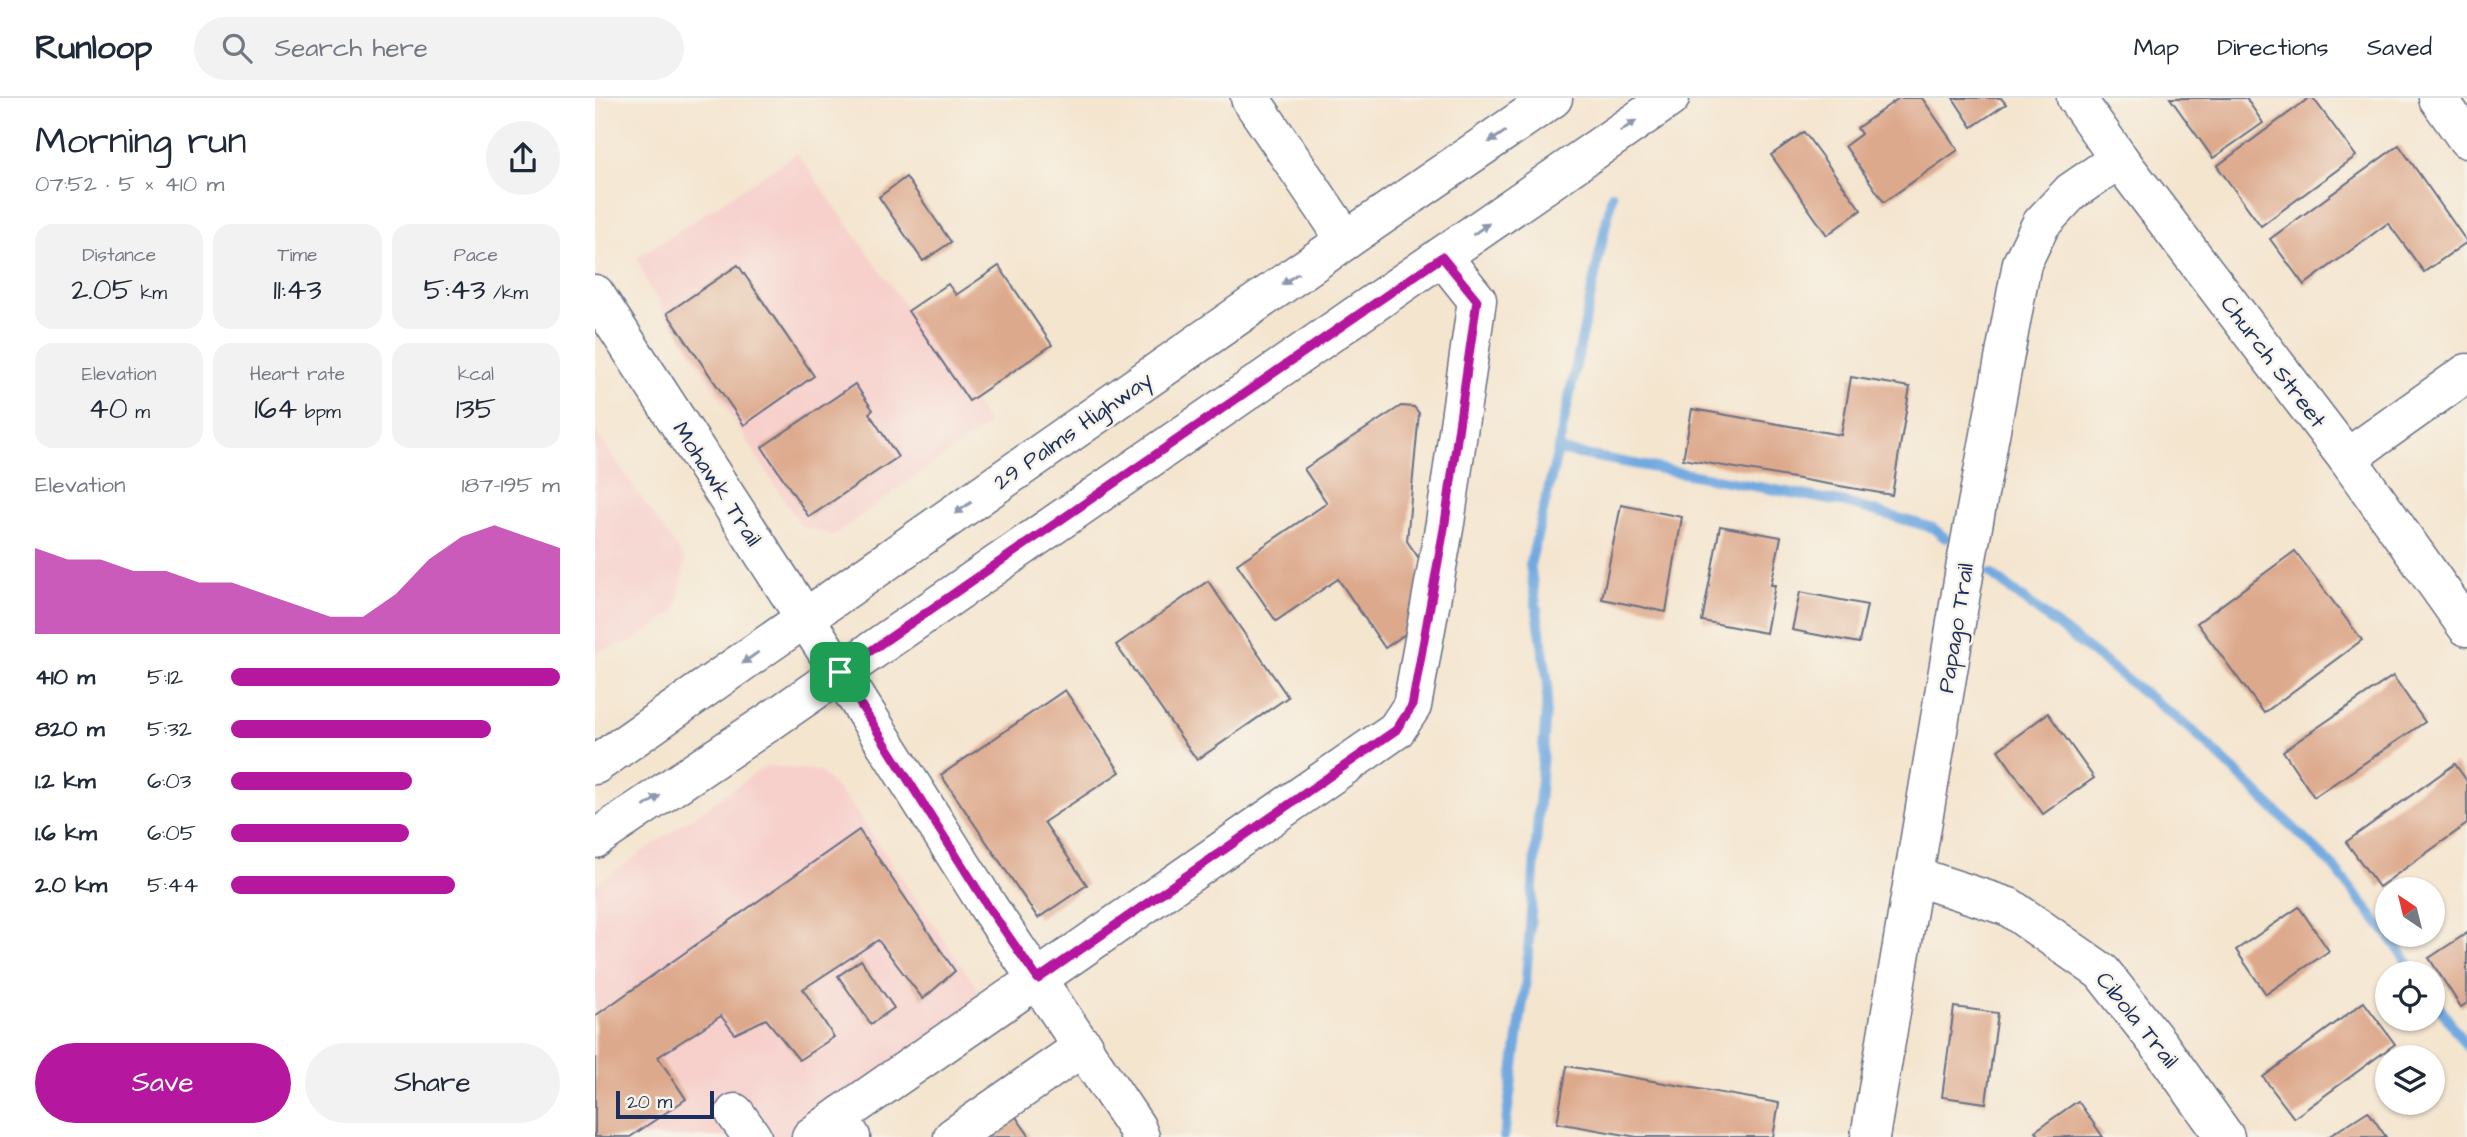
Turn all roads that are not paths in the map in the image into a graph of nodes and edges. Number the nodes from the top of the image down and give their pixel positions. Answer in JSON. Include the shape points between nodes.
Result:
{"nodes":[{"id":1,"x":1250,"y":98,"type":"edge"},
{"id":2,"x":1553,"y":98,"type":"edge"},
{"id":3,"x":1670,"y":98,"type":"edge"},
{"id":4,"x":2076,"y":98,"type":"edge"},
{"id":5,"x":2438,"y":98,"type":"edge"},
{"id":6,"x":2467,"y":139,"type":"edge"},
{"id":7,"x":2119,"y":159,"type":"junction"},
{"id":8,"x":1346,"y":240,"type":"junction"},
{"id":9,"x":1442,"y":257,"type":"junction"},
{"id":10,"x":595,"y":294,"type":"edge"},
{"id":11,"x":2467,"y":373,"type":"edge"},
{"id":12,"x":2347,"y":458,"type":"junction"},
{"id":13,"x":805,"y":618,"type":"junction"},
{"id":14,"x":2467,"y":627,"type":"edge"},
{"id":15,"x":840,"y":672,"type":"junction"},
{"id":16,"x":595,"y":765,"type":"edge"},
{"id":17,"x":595,"y":839,"type":"edge"},
{"id":18,"x":1914,"y":876,"type":"junction"},
{"id":19,"x":1038,"y":979,"type":"junction"},
{"id":20,"x":1084,"y":1046,"type":"junction"},
{"id":21,"x":847,"y":1126,"type":"edge"},
{"id":22,"x":811,"y":1137,"type":"edge"},
{"id":23,"x":953,"y":1137,"type":"edge"},
{"id":24,"x":1140,"y":1137,"type":"edge"},
{"id":25,"x":1870,"y":1137,"type":"edge"},
{"id":26,"x":2225,"y":1137,"type":"edge"}],
"edges":[{"from":1,"to":8,"type":"street"},
{"from":2,"to":8,"type":"street","name":"29 Palms Highway","one_way":true},
{"from":9,"to":3,"type":"street","one_way":true},
{"from":4,"to":7,"type":"street","name":"Church Street"},
{"from":5,"to":6,"type":"street"},
{"from":7,"to":12,"type":"street","name":"Church Street"},
{"from":7,"to":18,"type":"street","name":"Papago Trail","via":[[2071,192],[2041,224],[2022,263]]},
{"from":8,"to":13,"type":"street","name":"29 Palms Highway","one_way":true},
{"from":9,"to":15,"type":"street"},
{"from":9,"to":19,"type":"street","via":[[1477,300],[1445,523],[1412,706],[1396,730]]},
{"from":10,"to":13,"type":"street","name":"Mohawk Trail"},
{"from":11,"to":12,"type":"street"},
{"from":12,"to":14,"type":"street","name":"Church Street"},
{"from":13,"to":15,"type":"street","name":"Mohawk Trail"},
{"from":13,"to":16,"type":"street","name":"29 Palms Highway","one_way":true},
{"from":17,"to":15,"type":"street","one_way":true},
{"from":15,"to":19,"type":"street","name":"Mohawk Trail"},
{"from":18,"to":25,"type":"street","name":"Papago Trail"},
{"from":18,"to":26,"type":"street","name":"Cibola Trail","via":[[2009,907],[2102,972]]},
{"from":19,"to":20,"type":"street","name":"Mohawk Trail"},
{"from":19,"to":21,"type":"street"},
{"from":20,"to":23,"type":"street"},
{"from":20,"to":24,"type":"street","name":"Mohawk Trail"},
{"from":21,"to":22,"type":"street"}]}
